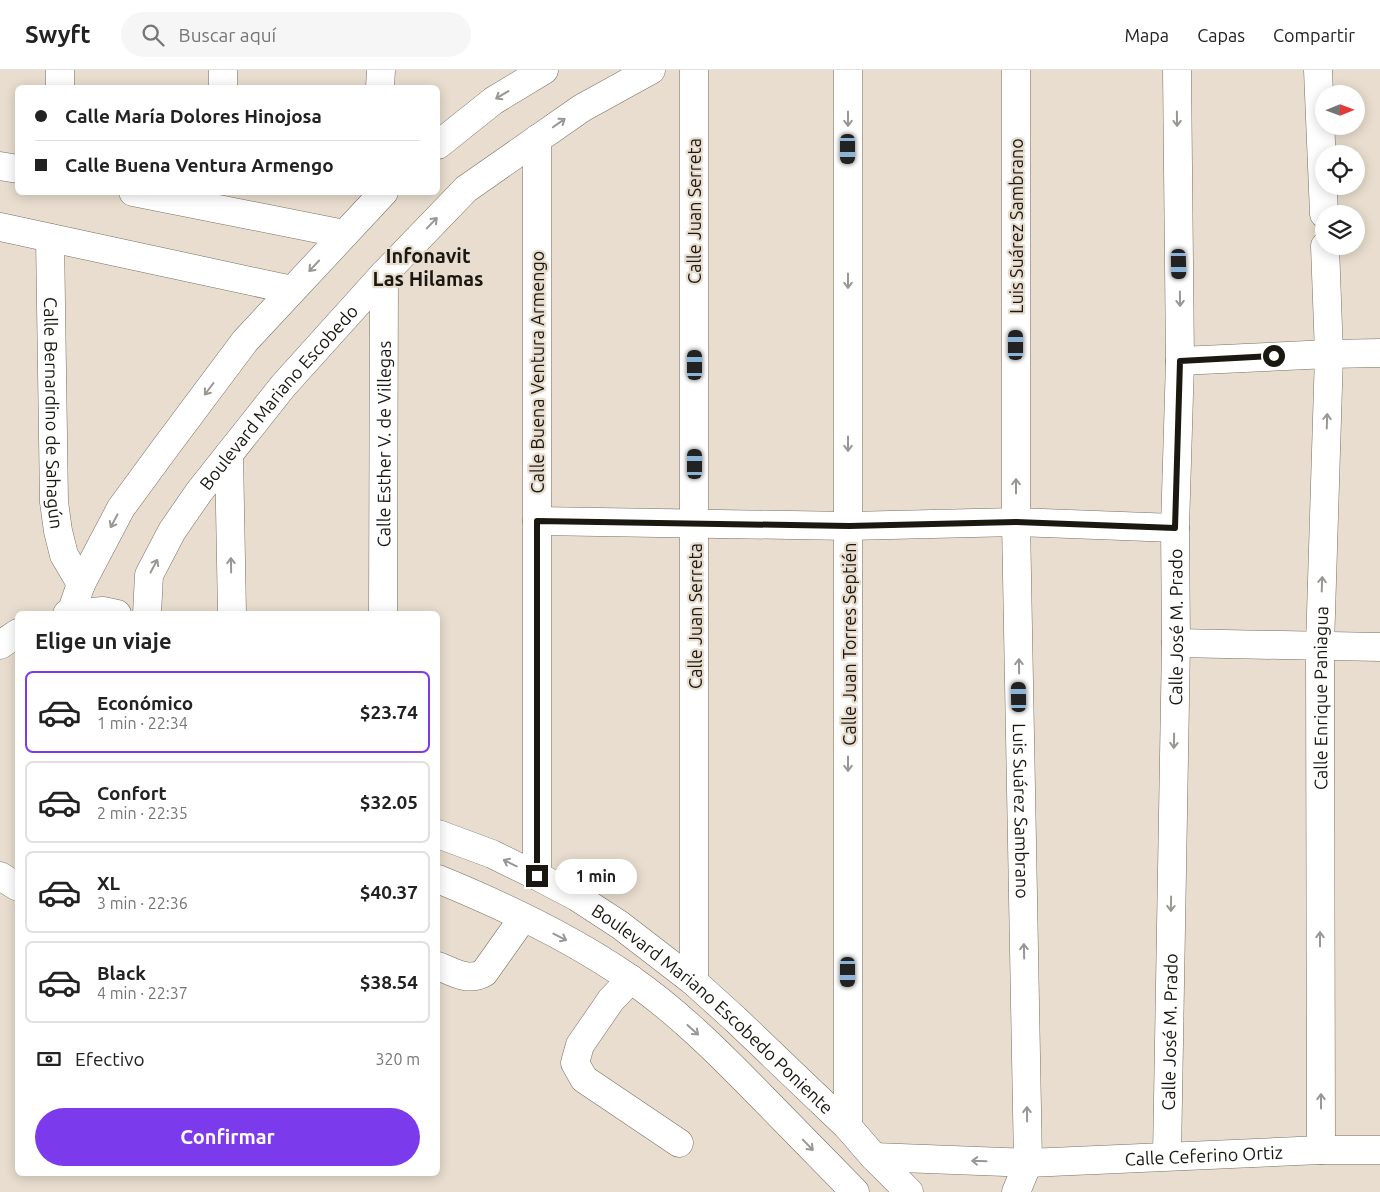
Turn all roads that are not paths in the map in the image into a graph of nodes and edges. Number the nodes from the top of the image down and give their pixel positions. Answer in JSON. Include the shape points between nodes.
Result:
{"nodes":[{"id":1,"x":60,"y":70,"type":"edge"},
{"id":2,"x":223,"y":70,"type":"edge"},
{"id":3,"x":381,"y":70,"type":"edge"},
{"id":4,"x":651,"y":70,"type":"edge"},
{"id":5,"x":694,"y":70,"type":"edge"},
{"id":6,"x":848,"y":70,"type":"edge"},
{"id":7,"x":1016,"y":70,"type":"edge"},
{"id":8,"x":1177,"y":70,"type":"edge"},
{"id":9,"x":1318,"y":70,"type":"edge"},
{"id":10,"x":542,"y":71,"type":"edge"},
{"id":11,"x":60,"y":85,"type":"edge"},
{"id":12,"x":223,"y":85,"type":"edge"},
{"id":13,"x":380,"y":85,"type":"edge"},
{"id":14,"x":537,"y":139,"type":"junction"},
{"id":15,"x":440,"y":143,"type":"edge"},
{"id":16,"x":0,"y":166,"type":"edge"},
{"id":17,"x":15,"y":168,"type":"edge"},
{"id":18,"x":163,"y":195,"type":"edge"},
{"id":19,"x":381,"y":195,"type":"edge"},
{"id":20,"x":223,"y":201,"type":"edge"},
{"id":21,"x":1324,"y":205,"type":"edge"},
{"id":22,"x":0,"y":227,"type":"edge"},
{"id":23,"x":344,"y":234,"type":"junction"},
{"id":24,"x":50,"y":238,"type":"junction"},
{"id":25,"x":1325,"y":255,"type":"edge"},
{"id":26,"x":384,"y":274,"type":"junction"},
{"id":27,"x":292,"y":290,"type":"junction"},
{"id":28,"x":1380,"y":353,"type":"edge"},
{"id":29,"x":1329,"y":354,"type":"junction"},
{"id":30,"x":1180,"y":361,"type":"junction"},
{"id":31,"x":229,"y":454,"type":"junction"},
{"id":32,"x":537,"y":521,"type":"junction"},
{"id":33,"x":1016,"y":522,"type":"junction"},
{"id":34,"x":695,"y":523,"type":"junction"},
{"id":35,"x":849,"y":526,"type":"junction"},
{"id":36,"x":1175,"y":528,"type":"junction"},
{"id":37,"x":81,"y":584,"type":"junction"},
{"id":38,"x":70,"y":611,"type":"edge"},
{"id":39,"x":147,"y":611,"type":"edge"},
{"id":40,"x":232,"y":611,"type":"edge"},
{"id":41,"x":383,"y":611,"type":"edge"},
{"id":42,"x":15,"y":635,"type":"edge"},
{"id":43,"x":1176,"y":643,"type":"junction"},
{"id":44,"x":0,"y":644,"type":"edge"},
{"id":45,"x":1320,"y":646,"type":"junction"},
{"id":46,"x":1380,"y":646,"type":"edge"},
{"id":47,"x":440,"y":835,"type":"edge"},
{"id":48,"x":0,"y":876,"type":"edge"},
{"id":49,"x":537,"y":876,"type":"junction"},
{"id":50,"x":440,"y":880,"type":"edge"},
{"id":51,"x":15,"y":885,"type":"edge"},
{"id":52,"x":524,"y":918,"type":"junction"},
{"id":53,"x":440,"y":967,"type":"edge"},
{"id":54,"x":631,"y":979,"type":"junction"},
{"id":55,"x":694,"y":982,"type":"junction"},
{"id":56,"x":848,"y":1127,"type":"junction"},
{"id":57,"x":679,"y":1144,"type":"dead end"},
{"id":58,"x":1321,"y":1150,"type":"junction"},
{"id":59,"x":1380,"y":1150,"type":"edge"},
{"id":60,"x":1167,"y":1156,"type":"junction"},
{"id":61,"x":874,"y":1157,"type":"junction"},
{"id":62,"x":1028,"y":1162,"type":"junction"},
{"id":63,"x":855,"y":1192,"type":"edge"},
{"id":64,"x":909,"y":1192,"type":"edge"},
{"id":65,"x":1016,"y":1192,"type":"edge"}],
"edges":[{"from":1,"to":11,"type":"street"},
{"from":2,"to":12,"type":"street"},
{"from":3,"to":13,"type":"street"},
{"from":14,"to":4,"type":"street","name":"Boulevard Mariano Escobedo","one_way":true,"via":[[582,108]]},
{"from":5,"to":34,"type":"street","name":"Calle Juan Serreta"},
{"from":6,"to":35,"type":"street","name":"Calle Juan Torres Septién","one_way":true},
{"from":33,"to":7,"type":"street","name":"Luis Suárez Sambrano","one_way":true},
{"from":8,"to":30,"type":"street","name":"Calle José M. Prado","one_way":true},
{"from":9,"to":21,"type":"street"},
{"from":10,"to":15,"type":"street","one_way":true,"via":[[493,101]]},
{"from":26,"to":14,"type":"street","name":"Boulevard Mariano Escobedo","one_way":true,"via":[[466,189]]},
{"from":14,"to":32,"type":"street","name":"Calle Buena Ventura Armengo"},
{"from":16,"to":17,"type":"street"},
{"from":18,"to":20,"type":"street"},
{"from":19,"to":23,"type":"street"},
{"from":20,"to":23,"type":"street"},
{"from":22,"to":24,"type":"street"},
{"from":23,"to":27,"type":"street","one_way":true},
{"from":24,"to":27,"type":"street"},
{"from":24,"to":37,"type":"street","name":"Calle Bernardino de Sahagún","via":[[54,502],[64,555]]},
{"from":25,"to":29,"type":"street","name":"Calle Enrique Paniagua"},
{"from":26,"to":31,"type":"street","name":"Boulevard Mariano Escobedo","via":[[289,379]]},
{"from":26,"to":41,"type":"street","name":"Calle Esther V. de Villegas"},
{"from":27,"to":37,"type":"street","one_way":true,"via":[[245,341],[121,508]]},
{"from":28,"to":29,"type":"street"},
{"from":29,"to":30,"type":"street"},
{"from":45,"to":29,"type":"street","name":"Calle Enrique Paniagua","one_way":true},
{"from":30,"to":36,"type":"street","name":"Calle José M. Prado"},
{"from":39,"to":31,"type":"street","name":"Boulevard Mariano Escobedo","one_way":true,"via":[[149,575],[172,532]]},
{"from":40,"to":31,"type":"street","one_way":true},
{"from":32,"to":34,"type":"street"},
{"from":32,"to":49,"type":"street","name":"Calle Buena Ventura Armengo"},
{"from":33,"to":35,"type":"street"},
{"from":33,"to":36,"type":"street"},
{"from":62,"to":33,"type":"street","name":"Luis Suárez Sambrano","one_way":true},
{"from":34,"to":35,"type":"street"},
{"from":34,"to":55,"type":"street","name":"Calle Juan Serreta"},
{"from":35,"to":56,"type":"street","name":"Calle Juan Torres Septién","one_way":true},
{"from":36,"to":43,"type":"street","name":"Calle José M. Prado"},
{"from":37,"to":38,"type":"street"},
{"from":42,"to":44,"type":"street"},
{"from":43,"to":45,"type":"street"},
{"from":43,"to":60,"type":"street","name":"Calle José M. Prado","one_way":true},
{"from":45,"to":46,"type":"street"},
{"from":58,"to":45,"type":"street","name":"Calle Enrique Paniagua","one_way":true},
{"from":49,"to":47,"type":"street","name":"Boulevard Mariano Escobedo Poniente","one_way":true,"via":[[492,854]]},
{"from":48,"to":51,"type":"street"},
{"from":49,"to":55,"type":"street","name":"Boulevard Mariano Escobedo Poniente","via":[[578,897],[620,925]]},
{"from":50,"to":52,"type":"street","name":"Boulevard Mariano Escobedo Poniente"},
{"from":52,"to":53,"type":"street","via":[[484,973],[474,978]]},
{"from":52,"to":54,"type":"street","name":"Boulevard Mariano Escobedo Poniente","one_way":true,"via":[[588,951]]},
{"from":54,"to":57,"type":"street","via":[[611,1000],[580,1045],[575,1063],[584,1079]]},
{"from":54,"to":63,"type":"street","name":"Boulevard Mariano Escobedo Poniente","one_way":true,"via":[[722,1056]]},
{"from":55,"to":56,"type":"street","name":"Boulevard Mariano Escobedo Poniente"},
{"from":56,"to":61,"type":"street","name":"Boulevard Mariano Escobedo Poniente"},
{"from":58,"to":59,"type":"street","name":"Calle Ceferino Ortiz"},
{"from":58,"to":60,"type":"street","name":"Calle Ceferino Ortiz"},
{"from":60,"to":62,"type":"street","name":"Calle Ceferino Ortiz"},
{"from":62,"to":61,"type":"street","name":"Calle Ceferino Ortiz","one_way":true},
{"from":61,"to":64,"type":"street","name":"Boulevard Mariano Escobedo Poniente"},
{"from":62,"to":65,"type":"street"}]}
